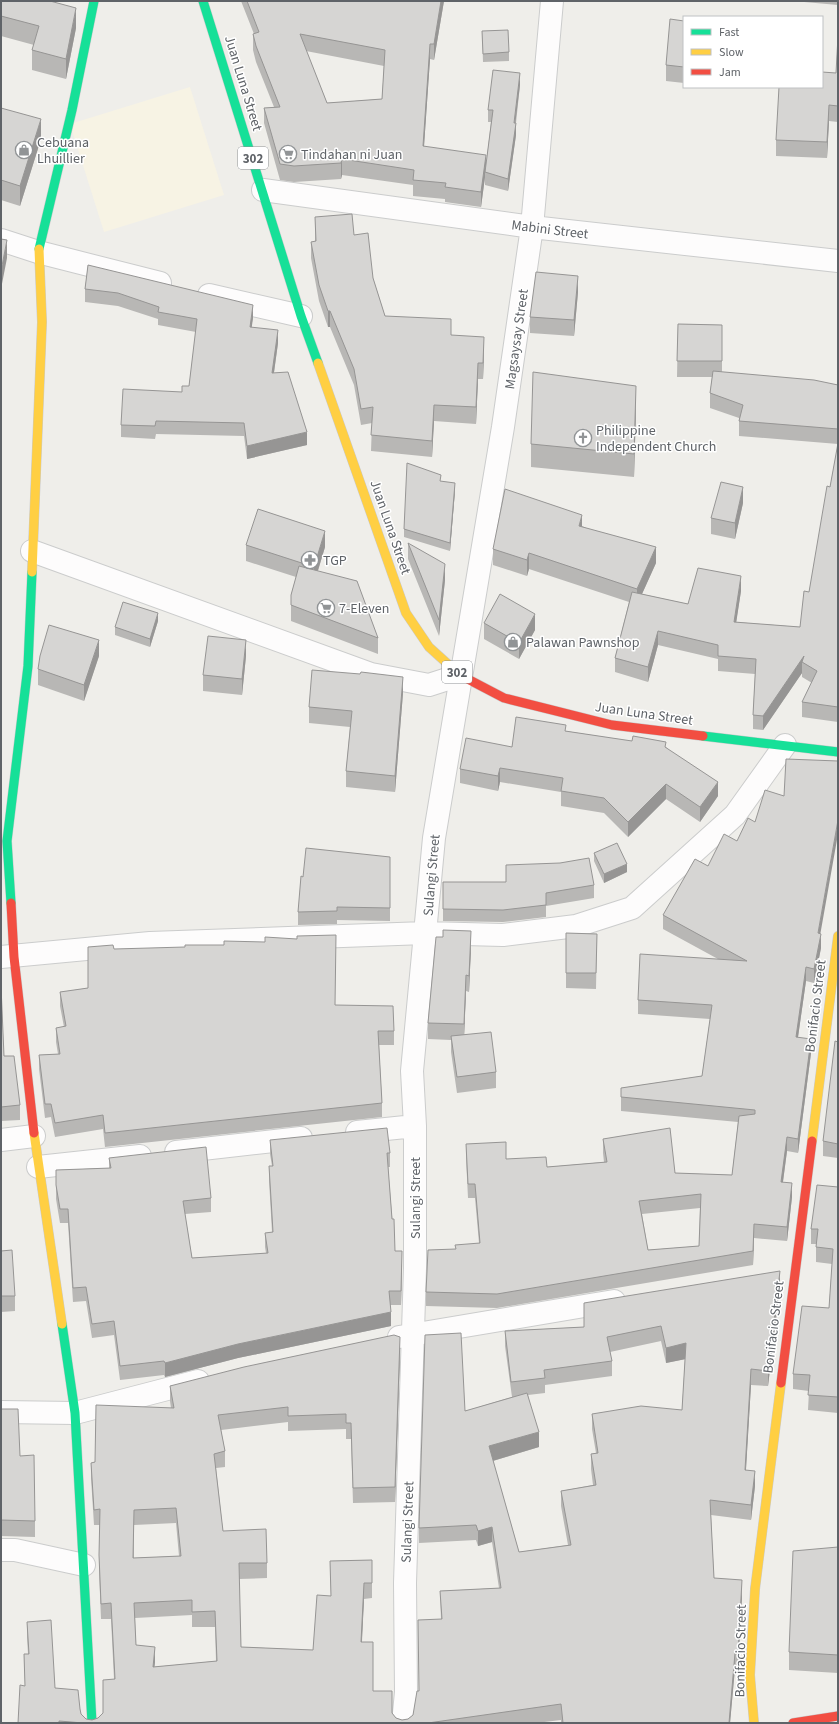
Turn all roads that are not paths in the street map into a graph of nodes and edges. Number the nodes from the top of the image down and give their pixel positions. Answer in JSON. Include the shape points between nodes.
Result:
{"nodes":[{"id":1,"x":94,"y":1,"type":"edge"},
{"id":2,"x":203,"y":1,"type":"edge"},
{"id":3,"x":552,"y":1,"type":"edge"},
{"id":4,"x":263,"y":190,"type":"junction"},
{"id":5,"x":532,"y":227,"type":"junction"},
{"id":6,"x":1,"y":240,"type":"edge"},
{"id":7,"x":38,"y":252,"type":"junction"},
{"id":8,"x":838,"y":261,"type":"edge"},
{"id":9,"x":301,"y":316,"type":"junction"},
{"id":10,"x":32,"y":550,"type":"junction"},
{"id":11,"x":460,"y":675,"type":"junction"},
{"id":12,"x":785,"y":745,"type":"junction"},
{"id":13,"x":838,"y":752,"type":"edge"},
{"id":14,"x":425,"y":933,"type":"junction"},
{"id":15,"x":838,"y":936,"type":"edge"},
{"id":16,"x":7,"y":957,"type":"edge"},
{"id":17,"x":415,"y":1126,"type":"junction"},
{"id":18,"x":34,"y":1136,"type":"junction"},
{"id":19,"x":1,"y":1140,"type":"edge"},
{"id":20,"x":38,"y":1167,"type":"junction"},
{"id":21,"x":795,"y":1271,"type":"junction"},
{"id":22,"x":771,"y":1275,"type":"edge"},
{"id":23,"x":631,"y":1298,"type":"edge"},
{"id":24,"x":413,"y":1334,"type":"junction"},
{"id":25,"x":382,"y":1341,"type":"edge"},
{"id":26,"x":218,"y":1376,"type":"edge"},
{"id":27,"x":1,"y":1412,"type":"edge"},
{"id":28,"x":75,"y":1413,"type":"junction"},
{"id":29,"x":1,"y":1550,"type":"edge"},
{"id":30,"x":84,"y":1565,"type":"junction"},
{"id":31,"x":838,"y":1716,"type":"edge"},
{"id":32,"x":92,"y":1723,"type":"edge"},
{"id":33,"x":404,"y":1723,"type":"edge"},
{"id":34,"x":754,"y":1723,"type":"edge"},
{"id":35,"x":793,"y":1723,"type":"edge"}],
"edges":[{"from":1,"to":7,"type":"main road","via":[[72,110]]},
{"from":2,"to":4,"type":"main road","name":"Juan Luna Street","number":"302"},
{"from":3,"to":5,"type":"street","name":"Magsaysay Street"},
{"from":4,"to":5,"type":"street","name":"Mabini Street"},
{"from":4,"to":9,"type":"main road","name":"Juan Luna Street","number":"302"},
{"from":5,"to":8,"type":"street","name":"Mabini Street"},
{"from":5,"to":11,"type":"street","name":"Magsaysay Street","via":[[503,427]]},
{"from":6,"to":7,"type":"street"},
{"from":7,"to":9,"type":"street"},
{"from":7,"to":10,"type":"main road","via":[[42,322]]},
{"from":9,"to":11,"type":"main road","name":"Juan Luna Street","number":"302","via":[[406,613],[430,647]]},
{"from":10,"to":11,"type":"street","via":[[371,674],[429,685]]},
{"from":10,"to":16,"type":"main road","via":[[28,666],[7,841]]},
{"from":11,"to":12,"type":"main road","name":"Juan Luna Street","number":"302","via":[[504,698],[612,725]]},
{"from":11,"to":14,"type":"street","name":"Sulangi Street","via":[[434,838]]},
{"from":12,"to":13,"type":"main road","name":"Juan Luna Street","number":"302"},
{"from":12,"to":14,"type":"street","via":[[735,815],[632,908],[576,926],[503,935]]},
{"from":14,"to":16,"type":"street","via":[[150,943]]},
{"from":14,"to":17,"type":"street","name":"Sulangi Street","via":[[412,1072]]},
{"from":15,"to":21,"type":"main road","name":"Bonifacio Street"},
{"from":16,"to":18,"type":"main road"},
{"from":17,"to":20,"type":"street"},
{"from":17,"to":24,"type":"street","name":"Sulangi Street"},
{"from":18,"to":19,"type":"street"},
{"from":18,"to":20,"type":"main road"},
{"from":20,"to":28,"type":"main road"},
{"from":21,"to":22,"type":"street"},
{"from":21,"to":34,"type":"main road","name":"Bonifacio Street","via":[[755,1589],[750,1675]]},
{"from":23,"to":24,"type":"street"},
{"from":24,"to":25,"type":"street"},
{"from":24,"to":33,"type":"street","name":"Sulangi Street","via":[[405,1584]]},
{"from":26,"to":28,"type":"street"},
{"from":27,"to":28,"type":"street"},
{"from":28,"to":30,"type":"main road"},
{"from":29,"to":30,"type":"street","via":[[15,1550]]},
{"from":30,"to":32,"type":"main road"},
{"from":31,"to":35,"type":"main road"}]}
